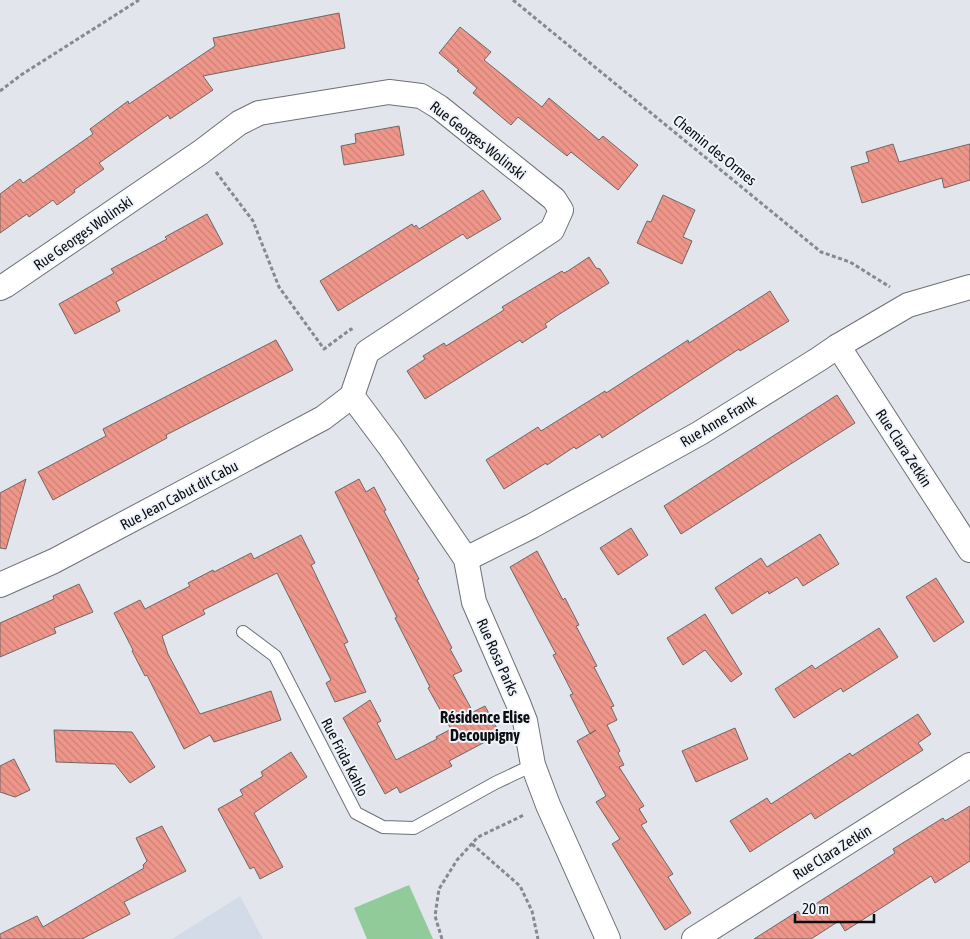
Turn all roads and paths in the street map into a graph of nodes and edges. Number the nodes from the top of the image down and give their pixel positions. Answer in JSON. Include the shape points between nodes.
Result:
{"nodes":[{"id":1,"x":139,"y":0,"type":"edge"},
{"id":2,"x":513,"y":0,"type":"edge"},
{"id":3,"x":0,"y":92,"type":"edge"},
{"id":4,"x":200,"y":152,"type":"junction"},
{"id":5,"x":970,"y":287,"type":"edge"},
{"id":6,"x":0,"y":288,"type":"edge"},
{"id":7,"x":908,"y":305,"type":"junction"},
{"id":8,"x":838,"y":346,"type":"junction"},
{"id":9,"x":367,"y":352,"type":"junction"},
{"id":10,"x":352,"y":396,"type":"junction"},
{"id":11,"x":970,"y":550,"type":"edge"},
{"id":12,"x":466,"y":559,"type":"junction"},
{"id":13,"x":0,"y":585,"type":"edge"},
{"id":14,"x":243,"y":632,"type":"dead end"},
{"id":15,"x":533,"y":765,"type":"junction"},
{"id":16,"x":970,"y":765,"type":"edge"},
{"id":17,"x":548,"y":805,"type":"junction"},
{"id":18,"x":472,"y":844,"type":"junction"},
{"id":19,"x":442,"y":939,"type":"edge"},
{"id":20,"x":538,"y":939,"type":"edge"},
{"id":21,"x":608,"y":939,"type":"edge"},
{"id":22,"x":694,"y":939,"type":"edge"}],
"edges":[{"from":1,"to":3,"type":"path","via":[[21,75]]},
{"from":2,"to":7,"type":"path","name":"Chemin des Ormes","via":[[821,252],[850,262],[904,296]]},
{"from":4,"to":6,"type":"street","name":"Rue Georges Wolinski"},
{"from":4,"to":9,"type":"path","via":[[253,221],[279,287],[324,349],[351,329]]},
{"from":4,"to":9,"type":"street","name":"Rue Georges Wolinski","via":[[239,123],[259,113],[389,92],[421,96],[554,199],[561,210],[552,230]]},
{"from":5,"to":7,"type":"street","name":"Rue Anne Frank"},
{"from":7,"to":8,"type":"street","name":"Rue Anne Frank"},
{"from":8,"to":11,"type":"street","name":"Rue Clara Zetkin"},
{"from":8,"to":12,"type":"street","name":"Rue Anne Frank","via":[[700,433]]},
{"from":9,"to":10,"type":"street"},
{"from":10,"to":12,"type":"street","name":"Rue Rosa Parks"},
{"from":10,"to":13,"type":"street","name":"Rue Jean Cabut dit Cabu","via":[[323,418],[54,561]]},
{"from":12,"to":15,"type":"street","name":"Rue Rosa Parks","via":[[474,602],[522,712]]},
{"from":14,"to":15,"type":"lane","name":"Rue Frida Kahlo","via":[[275,656],[356,813],[383,827],[414,828]]},
{"from":15,"to":17,"type":"street","name":"Rue Rosa Parks"},
{"from":16,"to":22,"type":"street","name":"Rue Clara Zetkin"},
{"from":17,"to":18,"type":"path","via":[[478,837]]},
{"from":17,"to":21,"type":"street","name":"Rue Rosa Parks"},
{"from":18,"to":19,"type":"path","via":[[457,860],[439,889],[435,916]]},
{"from":18,"to":20,"type":"path","via":[[520,886],[532,911]]}]}
